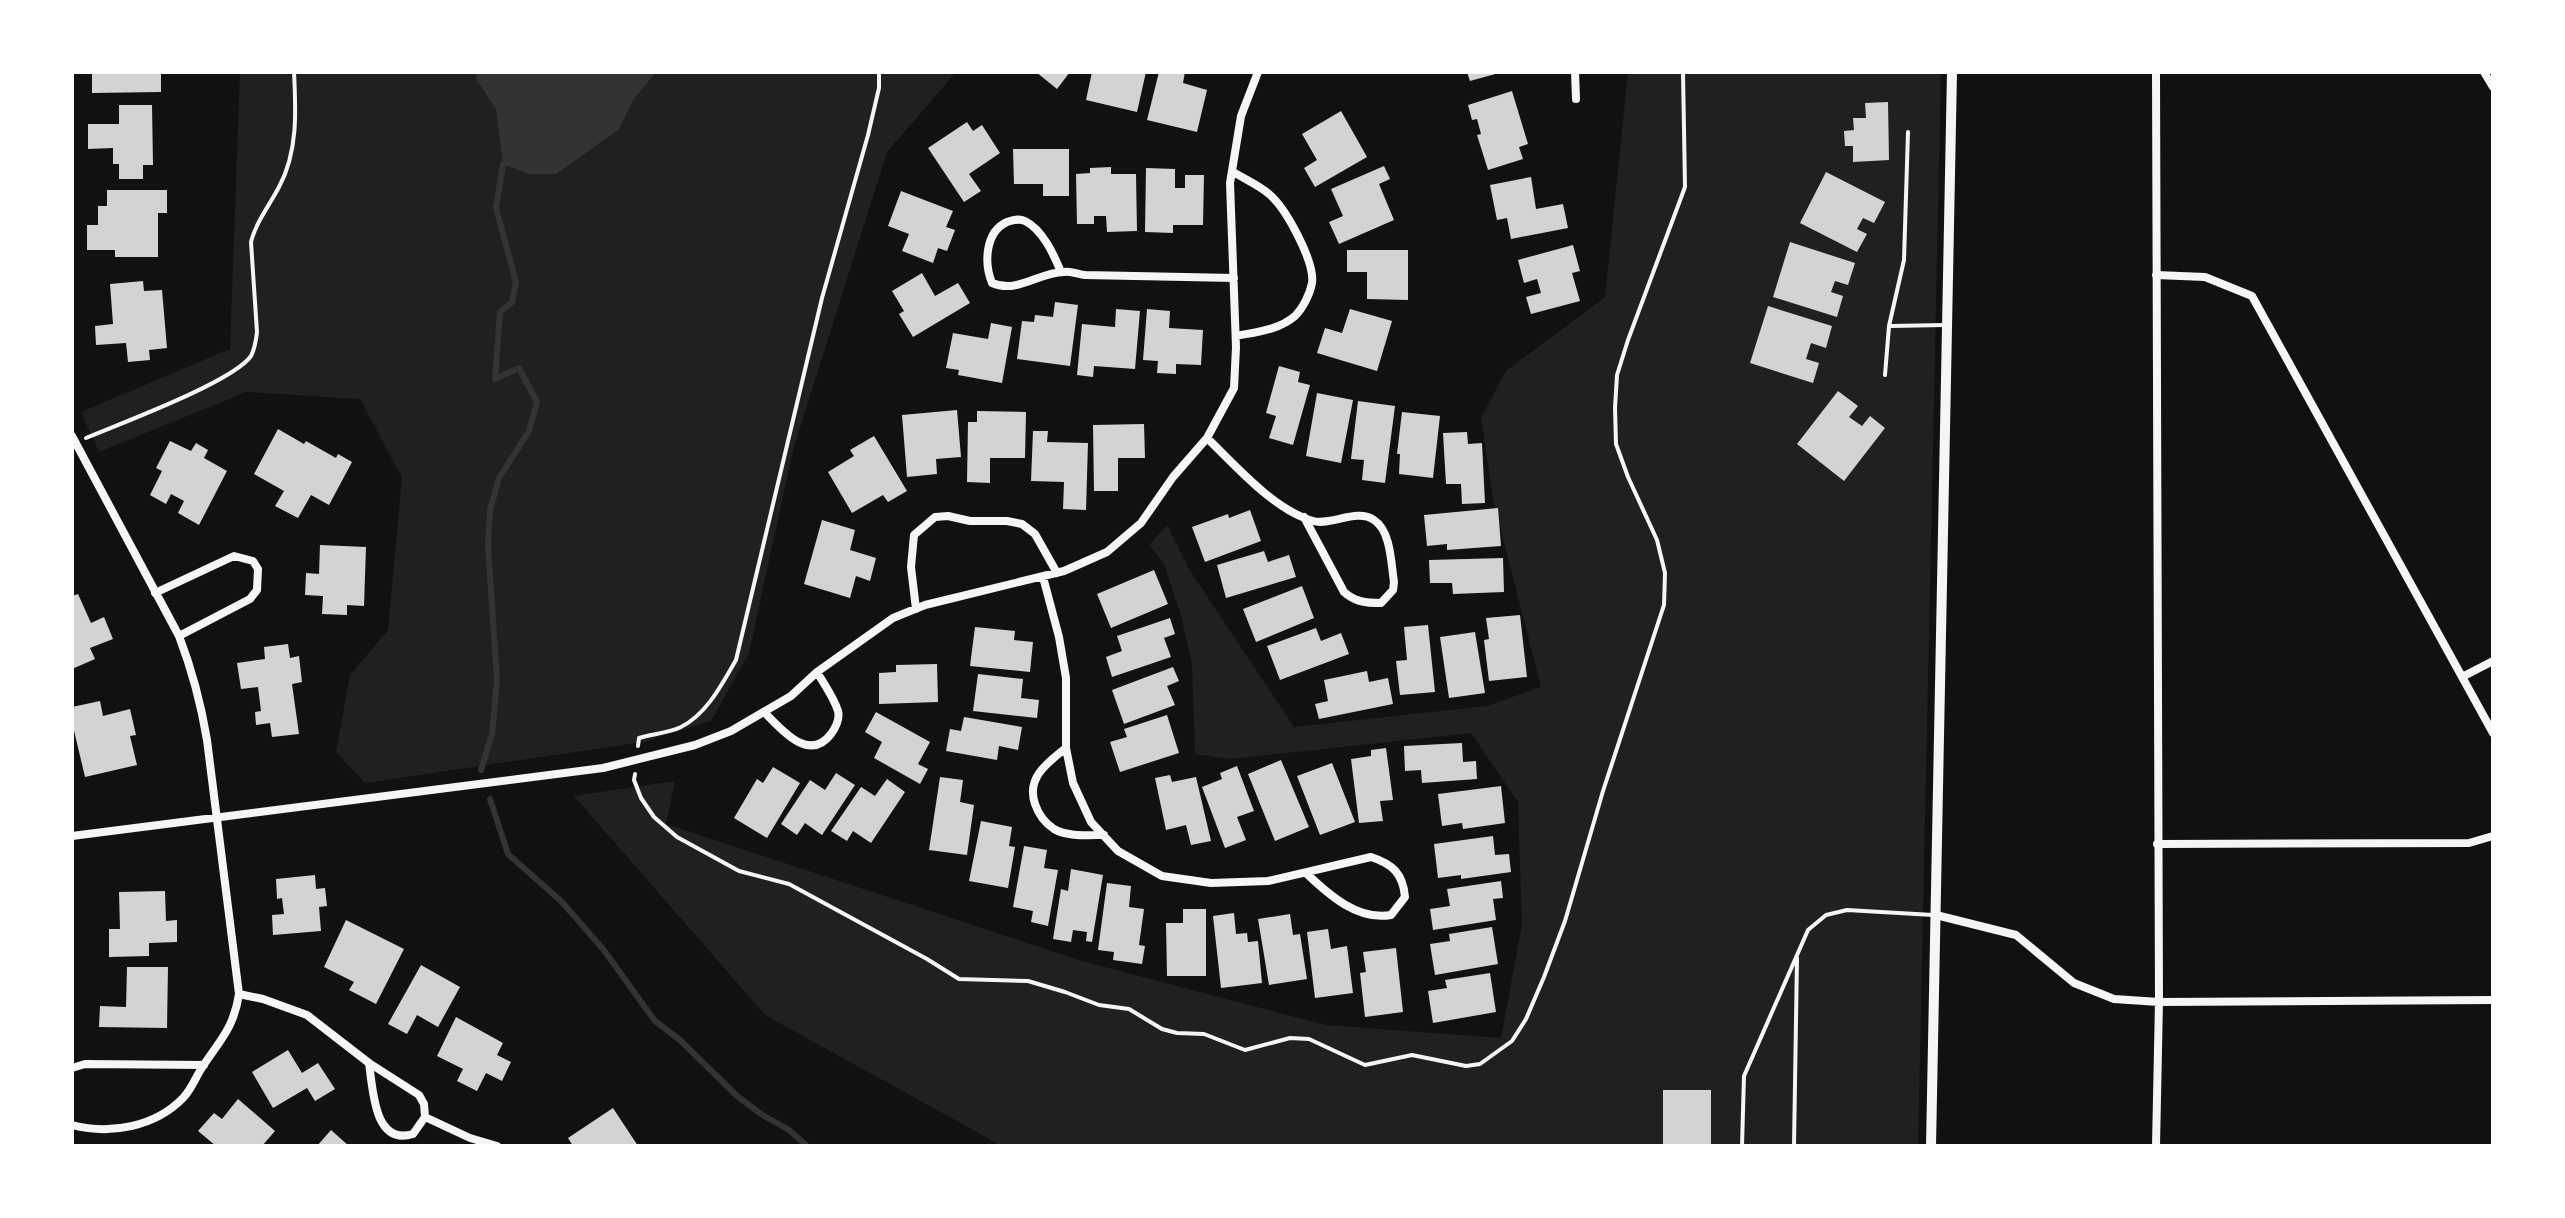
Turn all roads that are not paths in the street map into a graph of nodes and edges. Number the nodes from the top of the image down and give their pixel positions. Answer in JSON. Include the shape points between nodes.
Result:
{"nodes":[{"id":1,"x":1258,"y":72,"type":"edge"},
{"id":2,"x":1575,"y":72,"type":"edge"},
{"id":3,"x":1952,"y":72,"type":"edge"},
{"id":4,"x":2156,"y":72,"type":"edge"},
{"id":5,"x":2484,"y":72,"type":"edge"},
{"id":6,"x":2493,"y":87,"type":"edge"},
{"id":7,"x":1576,"y":99,"type":"dead end"},
{"id":8,"x":1908,"y":132,"type":"dead end"},
{"id":9,"x":1232,"y":171,"type":"junction"},
{"id":10,"x":1061,"y":272,"type":"junction"},
{"id":11,"x":2156,"y":275,"type":"junction"},
{"id":12,"x":1234,"y":278,"type":"junction"},
{"id":13,"x":1947,"y":325,"type":"junction"},
{"id":14,"x":1889,"y":326,"type":"junction"},
{"id":15,"x":1236,"y":336,"type":"junction"},
{"id":16,"x":1885,"y":375,"type":"dead end"},
{"id":17,"x":1207,"y":438,"type":"junction"},
{"id":18,"x":73,"y":439,"type":"edge"},
{"id":19,"x":1304,"y":517,"type":"junction"},
{"id":20,"x":1057,"y":573,"type":"junction"},
{"id":21,"x":1043,"y":577,"type":"junction"},
{"id":22,"x":155,"y":593,"type":"junction"},
{"id":23,"x":916,"y":609,"type":"junction"},
{"id":24,"x":179,"y":636,"type":"junction"},
{"id":25,"x":2493,"y":661,"type":"edge"},
{"id":26,"x":817,"y":672,"type":"junction"},
{"id":27,"x":2462,"y":677,"type":"junction"},
{"id":28,"x":765,"y":713,"type":"junction"},
{"id":29,"x":2493,"y":733,"type":"edge"},
{"id":30,"x":1066,"y":748,"type":"junction"},
{"id":31,"x":215,"y":817,"type":"junction"},
{"id":32,"x":1104,"y":835,"type":"junction"},
{"id":33,"x":72,"y":836,"type":"edge"},
{"id":34,"x":2493,"y":836,"type":"edge"},
{"id":35,"x":2157,"y":844,"type":"junction"},
{"id":36,"x":1306,"y":873,"type":"junction"},
{"id":37,"x":1936,"y":915,"type":"junction"},
{"id":38,"x":1797,"y":955,"type":"junction"},
{"id":39,"x":239,"y":994,"type":"junction"},
{"id":40,"x":2493,"y":1000,"type":"edge"},
{"id":41,"x":2159,"y":1002,"type":"junction"},
{"id":42,"x":369,"y":1063,"type":"junction"},
{"id":43,"x":204,"y":1065,"type":"junction"},
{"id":44,"x":72,"y":1068,"type":"edge"},
{"id":45,"x":425,"y":1117,"type":"junction"},
{"id":46,"x":72,"y":1125,"type":"edge"},
{"id":47,"x":497,"y":1146,"type":"edge"},
{"id":48,"x":1742,"y":1146,"type":"edge"},
{"id":49,"x":1794,"y":1146,"type":"edge"},
{"id":50,"x":1931,"y":1146,"type":"edge"},
{"id":51,"x":2156,"y":1146,"type":"edge"}],
"edges":[{"from":1,"to":9,"type":"street","via":[[1241,116]]},
{"from":2,"to":7,"type":"street"},
{"from":3,"to":13,"type":"street"},
{"from":4,"to":11,"type":"street"},
{"from":5,"to":6,"type":"street"},
{"from":8,"to":14,"type":"lane","via":[[1904,260]]},
{"from":9,"to":12,"type":"street"},
{"from":9,"to":15,"type":"street","via":[[1269,193],[1280,206],[1311,266],[1312,281],[1295,316],[1274,328]]},
{"from":10,"to":10,"type":"street","via":[[1038,232],[1024,221],[1013,220],[992,234],[986,268],[992,283],[1012,286]]},
{"from":10,"to":12,"type":"street"},
{"from":11,"to":27,"type":"street","via":[[2205,277],[2252,296]]},
{"from":11,"to":35,"type":"street"},
{"from":12,"to":15,"type":"street"},
{"from":13,"to":14,"type":"lane"},
{"from":13,"to":37,"type":"street"},
{"from":14,"to":16,"type":"lane"},
{"from":15,"to":17,"type":"street","via":[[1234,388]]},
{"from":17,"to":19,"type":"street","via":[[1282,507]]},
{"from":17,"to":20,"type":"street","via":[[1141,523],[1107,552]]},
{"from":18,"to":22,"type":"street"},
{"from":19,"to":19,"type":"street","via":[[1315,522],[1371,517],[1383,528],[1394,582],[1381,603],[1366,603],[1344,592]]},
{"from":20,"to":21,"type":"street"},
{"from":20,"to":23,"type":"street","via":[[1035,534],[1022,524],[935,517],[914,535]]},
{"from":21,"to":23,"type":"street"},
{"from":21,"to":30,"type":"street","via":[[1066,678]]},
{"from":22,"to":24,"type":"street"},
{"from":22,"to":24,"type":"street","via":[[234,556],[253,561],[258,569],[257,590],[250,599]]},
{"from":23,"to":26,"type":"street","via":[[893,618]]},
{"from":24,"to":31,"type":"street","via":[[200,702]]},
{"from":25,"to":27,"type":"street"},
{"from":26,"to":28,"type":"street"},
{"from":26,"to":28,"type":"street","via":[[838,712],[827,738],[809,746],[800,743]]},
{"from":27,"to":29,"type":"street"},
{"from":28,"to":31,"type":"street","via":[[695,745],[603,768]]},
{"from":30,"to":32,"type":"street","via":[[1073,783],[1091,822]]},
{"from":30,"to":32,"type":"street","via":[[1034,782],[1031,793],[1039,814],[1055,830]]},
{"from":31,"to":33,"type":"street"},
{"from":31,"to":39,"type":"street"},
{"from":32,"to":36,"type":"street","via":[[1118,851],[1162,876],[1211,883]]},
{"from":34,"to":35,"type":"street","via":[[2469,843]]},
{"from":35,"to":41,"type":"street"},
{"from":36,"to":36,"type":"street","via":[[1371,857],[1395,869],[1404,880],[1405,897],[1391,915],[1364,915]]},
{"from":37,"to":38,"type":"lane","via":[[1847,910],[1826,915],[1808,930]]},
{"from":37,"to":41,"type":"street","via":[[2016,935],[2074,983],[2101,994]]},
{"from":37,"to":50,"type":"street"},
{"from":38,"to":48,"type":"lane","via":[[1744,1076]]},
{"from":38,"to":49,"type":"lane"},
{"from":39,"to":42,"type":"street","via":[[307,1015]]},
{"from":39,"to":43,"type":"street","via":[[226,1037]]},
{"from":40,"to":41,"type":"street"},
{"from":41,"to":51,"type":"street"},
{"from":42,"to":45,"type":"street","via":[[419,1095]]},
{"from":42,"to":45,"type":"street","via":[[379,1115],[389,1134],[413,1134]]},
{"from":43,"to":44,"type":"street"},
{"from":43,"to":46,"type":"street","via":[[184,1097],[160,1117],[127,1128]]},
{"from":45,"to":47,"type":"street"}]}
